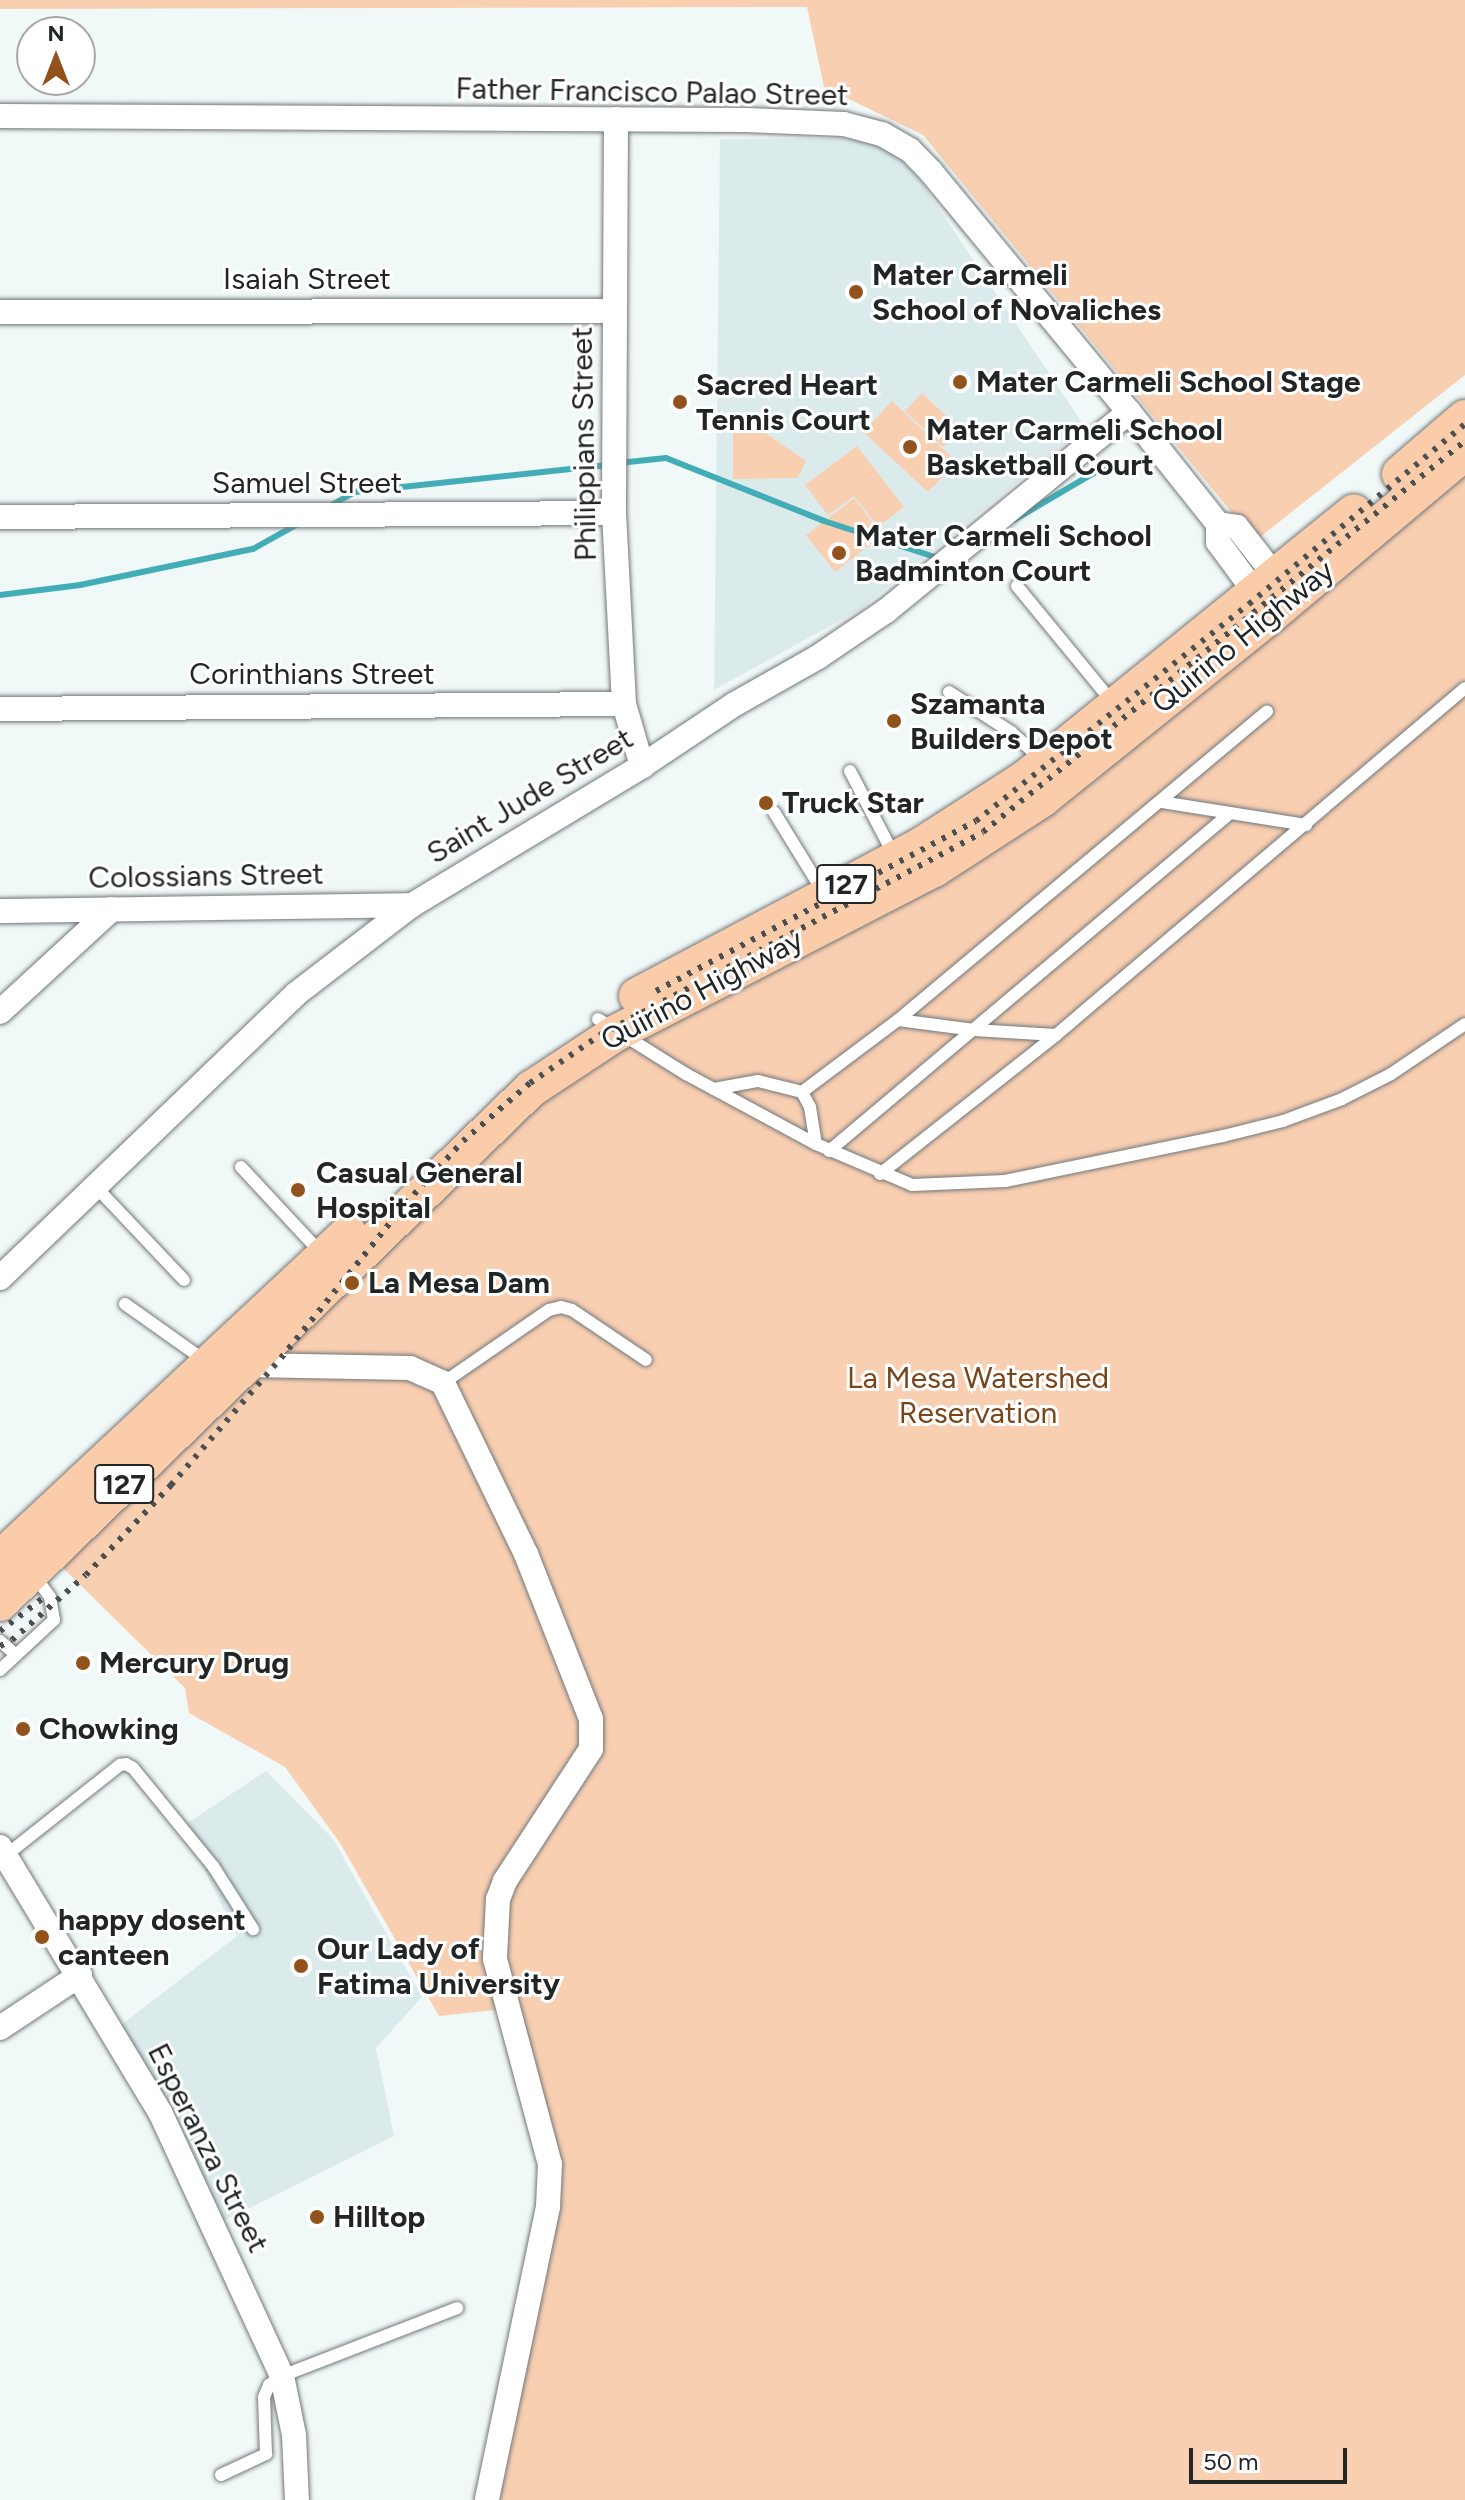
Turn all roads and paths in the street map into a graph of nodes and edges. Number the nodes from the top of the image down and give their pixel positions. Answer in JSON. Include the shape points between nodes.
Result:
{"nodes":[{"id":1,"x":0,"y":116,"type":"edge"},
{"id":2,"x":616,"y":119,"type":"junction"},
{"id":3,"x":615,"y":311,"type":"junction"},
{"id":4,"x":0,"y":312,"type":"edge"},
{"id":5,"x":1129,"y":412,"type":"junction"},
{"id":6,"x":1465,"y":418,"type":"edge"},
{"id":7,"x":1456,"y":456,"type":"edge"},
{"id":8,"x":614,"y":513,"type":"junction"},
{"id":9,"x":0,"y":517,"type":"edge"},
{"id":10,"x":1017,"y":586,"type":"dead end"},
{"id":11,"x":1274,"y":596,"type":"junction"},
{"id":12,"x":1465,"y":688,"type":"edge"},
{"id":13,"x":949,"y":692,"type":"dead end"},
{"id":14,"x":624,"y":704,"type":"junction"},
{"id":15,"x":1116,"y":706,"type":"junction"},
{"id":16,"x":0,"y":709,"type":"edge"},
{"id":17,"x":1267,"y":711,"type":"dead end"},
{"id":18,"x":1053,"y":756,"type":"junction"},
{"id":19,"x":642,"y":766,"type":"junction"},
{"id":20,"x":850,"y":771,"type":"dead end"},
{"id":21,"x":1162,"y":802,"type":"junction"},
{"id":22,"x":774,"y":812,"type":"dead end"},
{"id":23,"x":1228,"y":815,"type":"junction"},
{"id":24,"x":1306,"y":825,"type":"junction"},
{"id":25,"x":896,"y":858,"type":"junction"},
{"id":26,"x":825,"y":895,"type":"junction"},
{"id":27,"x":412,"y":905,"type":"junction"},
{"id":28,"x":112,"y":909,"type":"junction"},
{"id":29,"x":0,"y":911,"type":"edge"},
{"id":30,"x":0,"y":1012,"type":"edge"},
{"id":31,"x":898,"y":1020,"type":"junction"},
{"id":32,"x":1465,"y":1024,"type":"edge"},
{"id":33,"x":607,"y":1026,"type":"junction"},
{"id":34,"x":974,"y":1030,"type":"junction"},
{"id":35,"x":1056,"y":1035,"type":"junction"},
{"id":36,"x":714,"y":1089,"type":"junction"},
{"id":37,"x":802,"y":1092,"type":"junction"},
{"id":38,"x":816,"y":1144,"type":"junction"},
{"id":39,"x":829,"y":1151,"type":"junction"},
{"id":40,"x":241,"y":1167,"type":"dead end"},
{"id":41,"x":880,"y":1174,"type":"junction"},
{"id":42,"x":96,"y":1187,"type":"junction"},
{"id":43,"x":323,"y":1256,"type":"junction"},
{"id":44,"x":0,"y":1278,"type":"edge"},
{"id":45,"x":184,"y":1280,"type":"dead end"},
{"id":46,"x":125,"y":1304,"type":"dead end"},
{"id":47,"x":229,"y":1358,"type":"junction"},
{"id":48,"x":646,"y":1360,"type":"dead end"},
{"id":49,"x":443,"y":1383,"type":"junction"},
{"id":50,"x":8,"y":1562,"type":"edge"},
{"id":51,"x":0,"y":1603,"type":"edge"},
{"id":52,"x":0,"y":1641,"type":"edge"},
{"id":53,"x":16,"y":1655,"type":"junction"},
{"id":54,"x":0,"y":1670,"type":"edge"},
{"id":55,"x":2,"y":1852,"type":"edge"},
{"id":56,"x":253,"y":1929,"type":"dead end"},
{"id":57,"x":80,"y":1975,"type":"junction"},
{"id":58,"x":0,"y":2028,"type":"edge"},
{"id":59,"x":457,"y":2308,"type":"dead end"},
{"id":60,"x":282,"y":2376,"type":"junction"},
{"id":61,"x":221,"y":2475,"type":"dead end"},
{"id":62,"x":297,"y":2500,"type":"edge"},
{"id":63,"x":487,"y":2500,"type":"edge"}],
"edges":[{"from":1,"to":2,"type":"street","name":"Father Francisco Palao Street"},
{"from":2,"to":3,"type":"street","name":"Philippians Street"},
{"from":2,"to":5,"type":"street","name":"Father Francisco Palao Street","via":[[807,121],[882,134],[910,150],[931,172]]},
{"from":3,"to":4,"type":"street","name":"Isaiah Street"},
{"from":3,"to":8,"type":"street","name":"Philippians Street"},
{"from":5,"to":11,"type":"street","name":"Father Francisco Palao Street","via":[[1218,524],[1237,527]]},
{"from":5,"to":19,"type":"street","name":"Saint Jude Street","via":[[886,611]]},
{"from":6,"to":7,"type":"main road","name":"Quirino Highway","number":"127"},
{"from":7,"to":11,"type":"main road","name":"Quirino Highway","number":"127"},
{"from":8,"to":9,"type":"street","name":"Samuel Street"},
{"from":8,"to":14,"type":"street","name":"Philippians Street"},
{"from":10,"to":15,"type":"lane"},
{"from":11,"to":15,"type":"main road","name":"Quirino Highway","number":"127"},
{"from":11,"to":33,"type":"main road","name":"Quirino Highway","number":"127","via":[[1042,799],[987,837],[934,869]]},
{"from":12,"to":24,"type":"lane"},
{"from":13,"to":18,"type":"lane","via":[[1011,732],[1040,761]]},
{"from":14,"to":16,"type":"street","name":"Corinthians Street"},
{"from":14,"to":19,"type":"street","name":"Philippians Street"},
{"from":15,"to":18,"type":"main road","name":"Quirino Highway","number":"127"},
{"from":17,"to":21,"type":"lane"},
{"from":18,"to":25,"type":"main road","name":"Quirino Highway","number":"127","via":[[973,813]]},
{"from":19,"to":27,"type":"street","name":"Saint Jude Street"},
{"from":20,"to":25,"type":"lane"},
{"from":21,"to":23,"type":"lane"},
{"from":21,"to":31,"type":"lane"},
{"from":22,"to":26,"type":"lane"},
{"from":23,"to":24,"type":"lane"},
{"from":23,"to":34,"type":"lane"},
{"from":24,"to":35,"type":"lane"},
{"from":25,"to":26,"type":"main road","name":"Quirino Highway","number":"127"},
{"from":26,"to":33,"type":"main road","name":"Quirino Highway","number":"127","via":[[687,966]]},
{"from":27,"to":28,"type":"street","name":"Colossians Street"},
{"from":27,"to":42,"type":"street","name":"Saint Jude Street","via":[[296,994]]},
{"from":28,"to":29,"type":"street","name":"Colossians Street"},
{"from":28,"to":30,"type":"street"},
{"from":31,"to":34,"type":"lane"},
{"from":31,"to":37,"type":"lane"},
{"from":32,"to":41,"type":"lane","via":[[1391,1074],[1342,1099],[1223,1136],[1005,1181],[912,1185]]},
{"from":33,"to":36,"type":"lane"},
{"from":33,"to":43,"type":"main road","name":"Quirino Highway","number":"127","via":[[517,1074]]},
{"from":33,"to":47,"type":"main road","name":"Quirino Highway","number":"127"},
{"from":34,"to":35,"type":"lane"},
{"from":34,"to":39,"type":"lane"},
{"from":35,"to":41,"type":"lane"},
{"from":36,"to":37,"type":"lane","via":[[758,1081]]},
{"from":36,"to":38,"type":"lane"},
{"from":37,"to":38,"type":"lane"},
{"from":38,"to":39,"type":"lane"},
{"from":39,"to":41,"type":"lane"},
{"from":40,"to":43,"type":"lane"},
{"from":42,"to":44,"type":"street","name":"Saint Jude Street"},
{"from":42,"to":45,"type":"lane"},
{"from":43,"to":47,"type":"main road","name":"Quirino Highway","number":"127"},
{"from":46,"to":47,"type":"lane"},
{"from":47,"to":49,"type":"street","via":[[410,1368]]},
{"from":47,"to":50,"type":"main road","name":"Quirino Highway","number":"127"},
{"from":48,"to":49,"type":"lane","via":[[561,1307]]},
{"from":49,"to":63,"type":"street","via":[[526,1554],[593,1735],[584,1762],[498,1899],[495,1959],[550,2164],[548,2207]]},
{"from":50,"to":51,"type":"main road","name":"Quirino Highway","number":"127"},
{"from":50,"to":53,"type":"lane","via":[[50,1597],[54,1620]]},
{"from":52,"to":53,"type":"lane"},
{"from":53,"to":54,"type":"lane"},
{"from":55,"to":56,"type":"lane","via":[[126,1764],[213,1866]]},
{"from":55,"to":57,"type":"street","name":"Esperanza Street"},
{"from":57,"to":58,"type":"street"},
{"from":57,"to":60,"type":"street","name":"Esperanza Street","via":[[160,2112]]},
{"from":59,"to":60,"type":"lane"},
{"from":60,"to":61,"type":"lane","via":[[269,2385],[264,2397],[266,2454]]},
{"from":60,"to":62,"type":"street","name":"Esperanza Street","via":[[294,2435]]}]}
